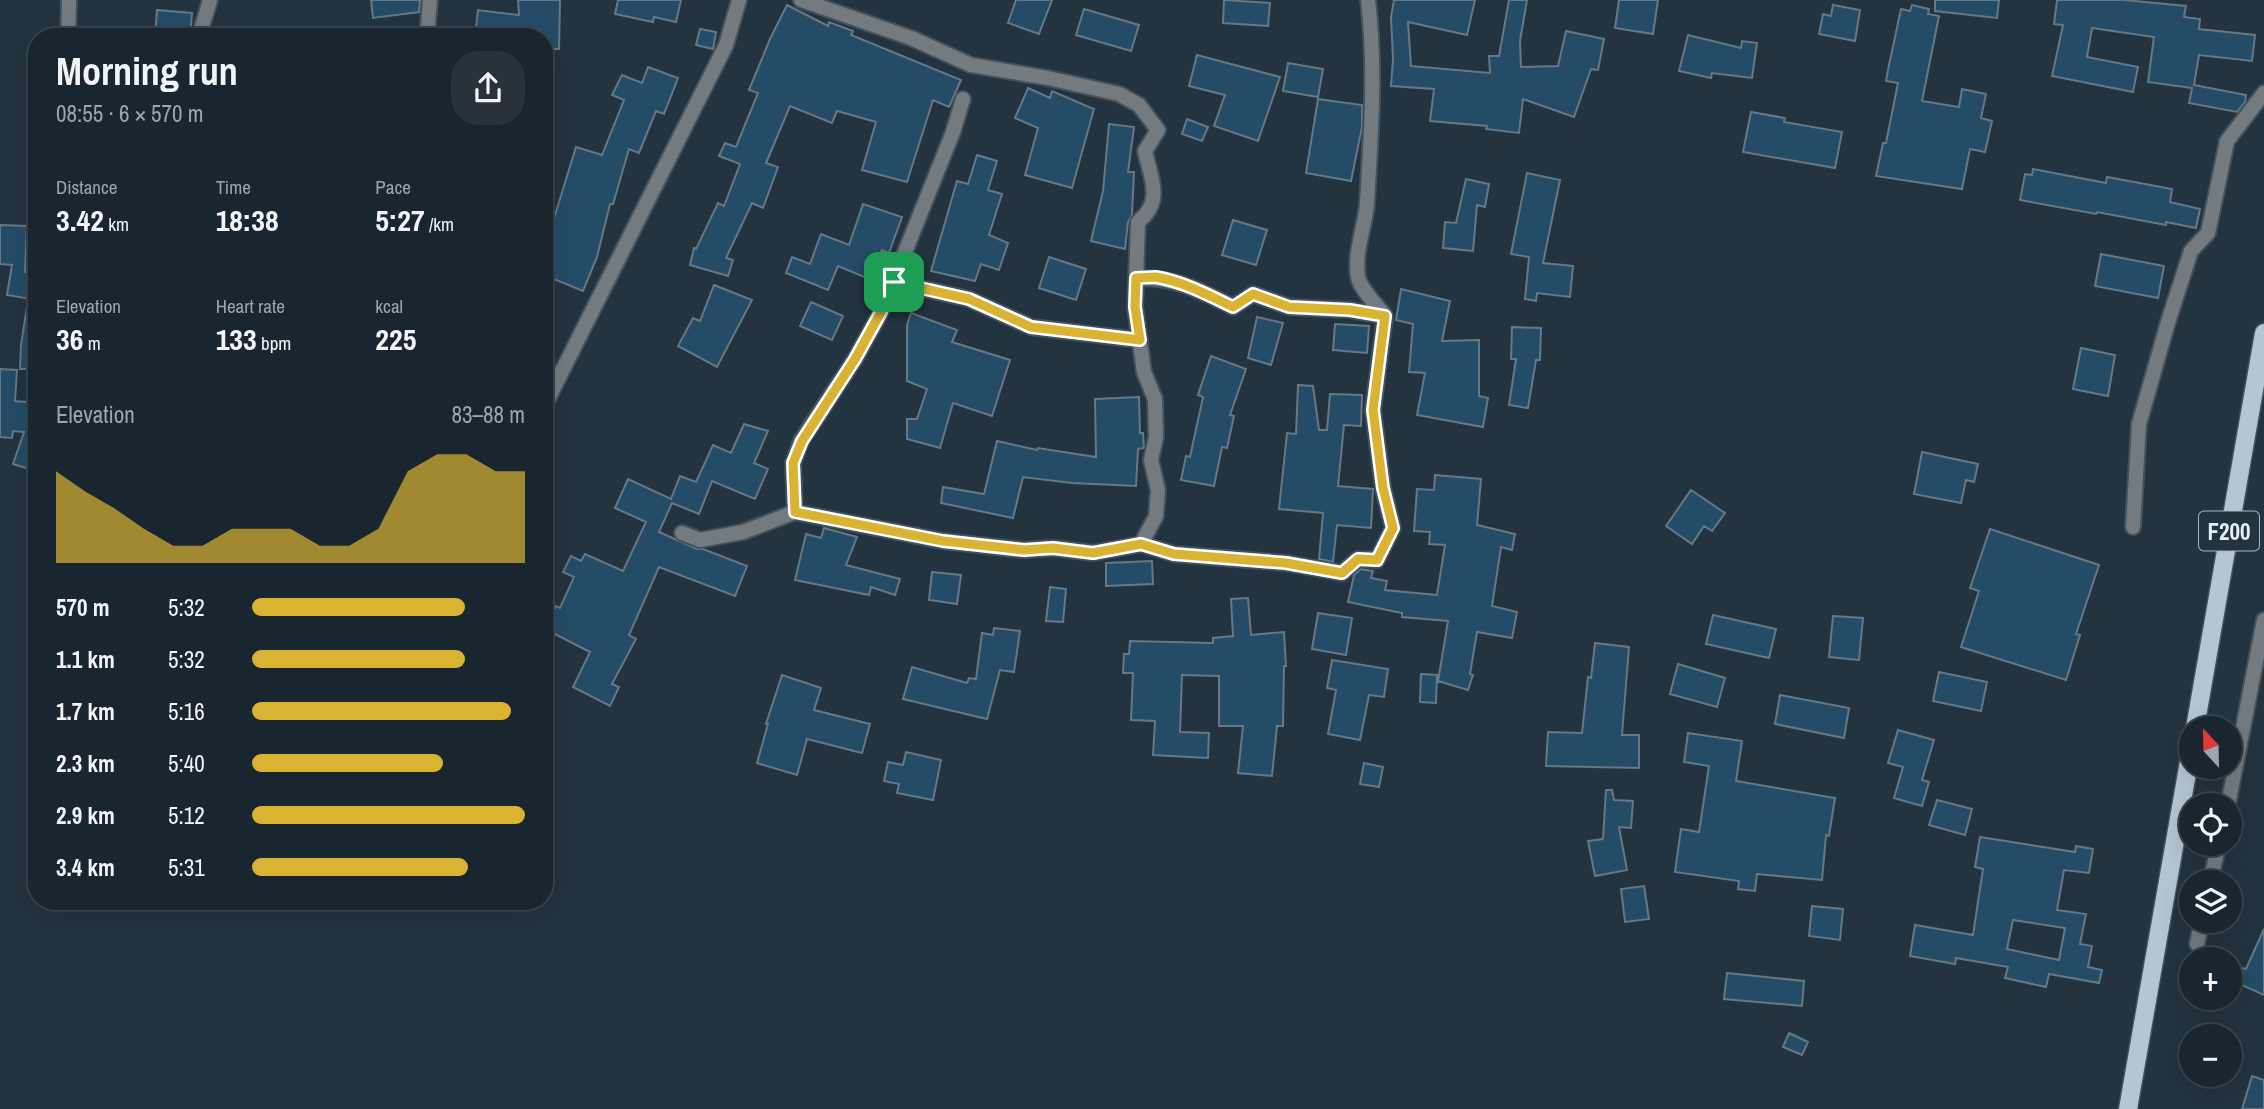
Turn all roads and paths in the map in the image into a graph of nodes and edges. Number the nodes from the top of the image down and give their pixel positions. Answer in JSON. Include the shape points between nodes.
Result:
{"nodes":[{"id":1,"x":69,"y":0,"type":"edge"},
{"id":2,"x":210,"y":0,"type":"edge"},
{"id":3,"x":430,"y":0,"type":"edge"},
{"id":4,"x":739,"y":0,"type":"edge"},
{"id":5,"x":802,"y":0,"type":"edge"},
{"id":6,"x":1368,"y":0,"type":"edge"},
{"id":7,"x":68,"y":28,"type":"edge"},
{"id":8,"x":202,"y":28,"type":"edge"},
{"id":9,"x":428,"y":28,"type":"edge"},
{"id":10,"x":2264,"y":93,"type":"edge"},
{"id":11,"x":963,"y":99,"type":"dead end"},
{"id":12,"x":1136,"y":278,"type":"junction"},
{"id":13,"x":894,"y":282,"type":"junction"},
{"id":14,"x":1385,"y":316,"type":"junction"},
{"id":15,"x":2264,"y":333,"type":"edge"},
{"id":16,"x":1140,"y":340,"type":"junction"},
{"id":17,"x":553,"y":389,"type":"edge"},
{"id":18,"x":795,"y":512,"type":"junction"},
{"id":19,"x":2133,"y":527,"type":"dead end"},
{"id":20,"x":682,"y":533,"type":"dead end"},
{"id":21,"x":1141,"y":544,"type":"junction"},
{"id":22,"x":2264,"y":620,"type":"edge"},
{"id":23,"x":2197,"y":716,"type":"edge"},
{"id":24,"x":2186,"y":779,"type":"edge"},
{"id":25,"x":2230,"y":793,"type":"edge"},
{"id":26,"x":2199,"y":933,"type":"edge"},
{"id":27,"x":2197,"y":944,"type":"dead end"},
{"id":28,"x":2128,"y":1109,"type":"edge"}],
"edges":[{"from":1,"to":7,"type":"street"},
{"from":2,"to":8,"type":"street"},
{"from":3,"to":9,"type":"street"},
{"from":4,"to":17,"type":"street","via":[[726,44]]},
{"from":5,"to":12,"type":"street","via":[[911,38],[971,65],[1119,94],[1139,105],[1158,130],[1145,151],[1155,196],[1149,213],[1138,222]]},
{"from":6,"to":14,"type":"street","via":[[1374,104],[1358,280]]},
{"from":10,"to":19,"type":"street","via":[[2227,141],[2208,233],[2191,251],[2168,322],[2139,424]]},
{"from":11,"to":13,"type":"street"},
{"from":12,"to":14,"type":"street","via":[[1172,280],[1233,307],[1253,294],[1289,307]]},
{"from":12,"to":16,"type":"street"},
{"from":13,"to":16,"type":"street","via":[[969,299],[1031,327]]},
{"from":13,"to":18,"type":"street","via":[[855,359],[802,441],[793,463]]},
{"from":14,"to":21,"type":"street","via":[[1373,410],[1393,528],[1377,560],[1358,559],[1342,573],[1286,563],[1174,554]]},
{"from":15,"to":23,"type":"main road","number":"F200"},
{"from":16,"to":21,"type":"street","via":[[1144,372],[1155,398],[1156,437],[1151,460],[1158,490],[1156,516]]},
{"from":18,"to":20,"type":"street","via":[[743,533],[700,540]]},
{"from":18,"to":21,"type":"street","via":[[943,541],[1024,550],[1093,553]]},
{"from":22,"to":25,"type":"street"},
{"from":24,"to":28,"type":"main road"},
{"from":26,"to":27,"type":"street"}]}
